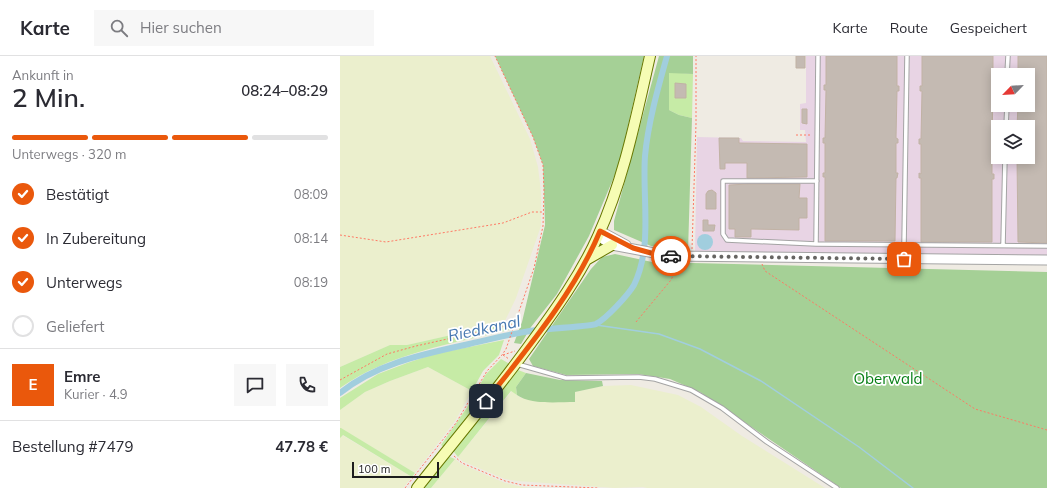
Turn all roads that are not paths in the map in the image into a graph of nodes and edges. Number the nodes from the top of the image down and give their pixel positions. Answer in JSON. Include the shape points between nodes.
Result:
{"nodes":[{"id":1,"x":650,"y":56,"type":"edge"},
{"id":2,"x":818,"y":56,"type":"edge"},
{"id":3,"x":907,"y":56,"type":"edge"},
{"id":4,"x":1008,"y":56,"type":"edge"},
{"id":5,"x":1007,"y":68,"type":"edge"},
{"id":6,"x":1005,"y":164,"type":"edge"},
{"id":7,"x":817,"y":180,"type":"junction"},
{"id":8,"x":599,"y":233,"type":"junction"},
{"id":9,"x":816,"y":244,"type":"junction"},
{"id":10,"x":612,"y":245,"type":"junction"},
{"id":11,"x":904,"y":245,"type":"junction"},
{"id":12,"x":1003,"y":245,"type":"junction"},
{"id":13,"x":1047,"y":246,"type":"edge"},
{"id":14,"x":633,"y":248,"type":"junction"},
{"id":15,"x":586,"y":260,"type":"junction"},
{"id":16,"x":1047,"y":260,"type":"edge"},
{"id":17,"x":516,"y":364,"type":"junction"},
{"id":18,"x":417,"y":488,"type":"edge"},
{"id":19,"x":837,"y":488,"type":"edge"}],
"edges":[{"from":1,"to":8,"type":"main road","via":[[623,170]]},
{"from":2,"to":7,"type":"lane"},
{"from":3,"to":11,"type":"lane"},
{"from":4,"to":5,"type":"lane"},
{"from":6,"to":12,"type":"lane"},
{"from":7,"to":9,"type":"lane"},
{"from":7,"to":9,"type":"lane","via":[[723,181],[723,234],[727,240]]},
{"from":8,"to":10,"type":"street"},
{"from":8,"to":14,"type":"street"},
{"from":8,"to":15,"type":"main road"},
{"from":9,"to":11,"type":"lane"},
{"from":10,"to":14,"type":"street"},
{"from":10,"to":15,"type":"main road"},
{"from":11,"to":12,"type":"lane"},
{"from":12,"to":13,"type":"lane"},
{"from":14,"to":16,"type":"street","via":[[651,253],[691,256]]},
{"from":15,"to":17,"type":"main road"},
{"from":17,"to":18,"type":"main road"},
{"from":17,"to":19,"type":"lane","via":[[566,378],[639,377],[691,390],[722,408],[767,442]]}]}
